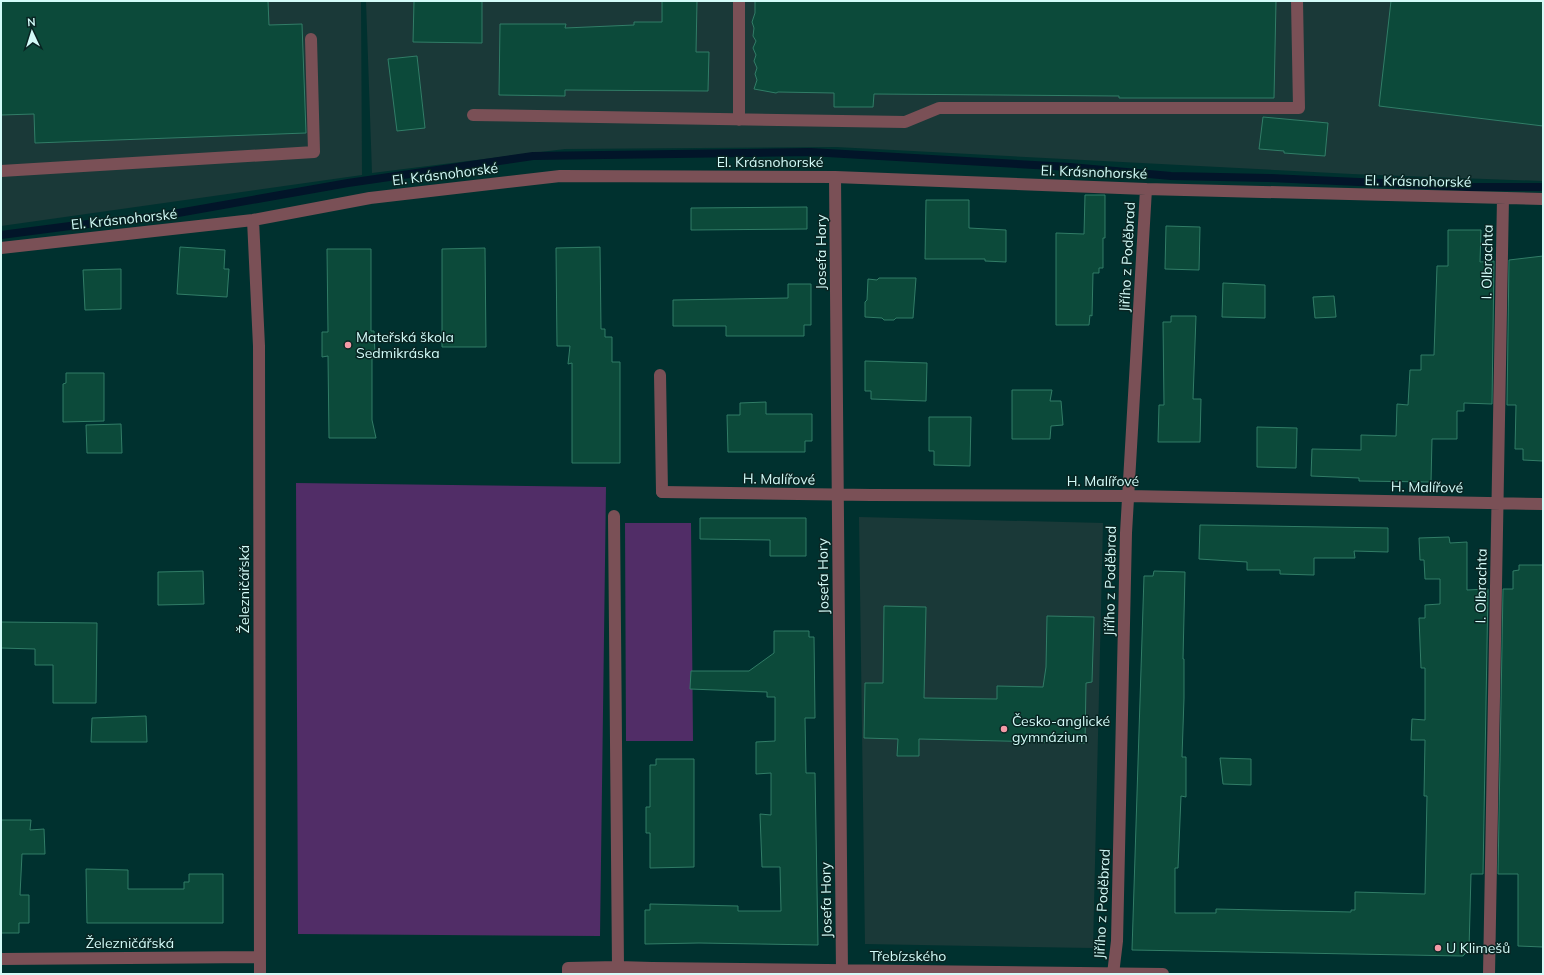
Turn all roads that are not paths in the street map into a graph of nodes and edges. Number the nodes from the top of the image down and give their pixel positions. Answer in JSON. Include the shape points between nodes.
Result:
{"nodes":[{"id":1,"x":739,"y":1,"type":"edge"},
{"id":2,"x":1297,"y":1,"type":"edge"},
{"id":3,"x":310,"y":39,"type":"dead end"},
{"id":4,"x":473,"y":116,"type":"dead end"},
{"id":5,"x":739,"y":120,"type":"junction"},
{"id":6,"x":1,"y":171,"type":"edge"},
{"id":7,"x":835,"y":177,"type":"junction"},
{"id":8,"x":1146,"y":189,"type":"junction"},
{"id":9,"x":1503,"y":198,"type":"junction"},
{"id":10,"x":1543,"y":199,"type":"edge"},
{"id":11,"x":253,"y":220,"type":"junction"},
{"id":12,"x":1,"y":248,"type":"edge"},
{"id":13,"x":660,"y":375,"type":"dead end"},
{"id":14,"x":837,"y":495,"type":"junction"},
{"id":15,"x":1128,"y":496,"type":"junction"},
{"id":16,"x":1498,"y":503,"type":"junction"},
{"id":17,"x":1543,"y":504,"type":"edge"},
{"id":18,"x":614,"y":516,"type":"dead end"},
{"id":19,"x":260,"y":957,"type":"junction"},
{"id":20,"x":1,"y":959,"type":"edge"},
{"id":21,"x":618,"y":967,"type":"junction"},
{"id":22,"x":842,"y":972,"type":"edge"},
{"id":23,"x":260,"y":974,"type":"edge"},
{"id":24,"x":568,"y":974,"type":"edge"},
{"id":25,"x":1113,"y":974,"type":"edge"},
{"id":26,"x":1163,"y":974,"type":"edge"},
{"id":27,"x":1489,"y":974,"type":"edge"}],
"edges":[{"from":1,"to":5,"type":"street"},
{"from":2,"to":5,"type":"street","via":[[1299,108],[939,108],[905,122]]},
{"from":3,"to":6,"type":"street","via":[[314,152]]},
{"from":4,"to":5,"type":"street"},
{"from":7,"to":8,"type":"street","name":"El. Krásnohorské"},
{"from":7,"to":11,"type":"street","name":"El. Krásnohorské","via":[[560,176],[370,198]]},
{"from":7,"to":14,"type":"street","name":"Josefa Hory"},
{"from":8,"to":9,"type":"street","name":"El. Krásnohorské"},
{"from":8,"to":15,"type":"street","name":"Jiřího z Poděbrad"},
{"from":9,"to":10,"type":"street","name":"El. Krásnohorské"},
{"from":9,"to":16,"type":"street","name":"I. Olbrachta"},
{"from":11,"to":12,"type":"street","name":"El. Krásnohorské"},
{"from":11,"to":19,"type":"street","name":"Železničářská","via":[[259,346]]},
{"from":13,"to":14,"type":"street","name":"H. Malířové","via":[[662,492]]},
{"from":14,"to":15,"type":"street","name":"H. Malířové"},
{"from":14,"to":22,"type":"street","name":"Josefa Hory"},
{"from":15,"to":16,"type":"street","name":"H. Malířové"},
{"from":15,"to":25,"type":"street","name":"Jiřího z Poděbrad","via":[[1118,941]]},
{"from":16,"to":17,"type":"street","name":"H. Malířové"},
{"from":16,"to":27,"type":"street","name":"I. Olbrachta"},
{"from":18,"to":21,"type":"street"},
{"from":19,"to":20,"type":"street","name":"Železničářská"},
{"from":19,"to":23,"type":"street","name":"Železničářská"},
{"from":21,"to":22,"type":"street","name":"Třebízského"},
{"from":21,"to":24,"type":"street","name":"Třebízského","via":[[568,968]]},
{"from":22,"to":25,"type":"street","name":"Třebízského"},
{"from":25,"to":26,"type":"street","name":"Třebízského"}]}
